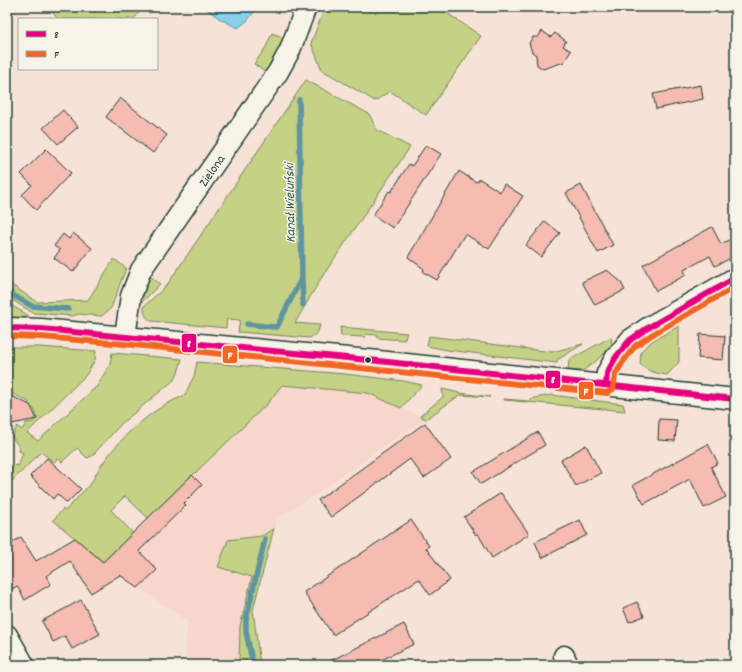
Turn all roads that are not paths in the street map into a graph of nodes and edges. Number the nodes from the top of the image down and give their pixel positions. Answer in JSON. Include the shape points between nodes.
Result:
{"nodes":[{"id":1,"x":306,"y":7,"type":"edge"},
{"id":2,"x":735,"y":278,"type":"edge"},
{"id":3,"x":7,"y":328,"type":"edge"},
{"id":4,"x":125,"y":336,"type":"junction"},
{"id":5,"x":606,"y":385,"type":"junction"},
{"id":6,"x":735,"y":399,"type":"edge"},
{"id":7,"x":7,"y":635,"type":"edge"},
{"id":8,"x":24,"y":665,"type":"edge"}],
"edges":[{"from":1,"to":4,"type":"street","name":"Zielona","via":[[290,50],[278,72],[141,270],[131,296]]},
{"from":2,"to":5,"type":"street","via":[[630,340],[607,373]]},
{"from":3,"to":4,"type":"street"},
{"from":4,"to":5,"type":"street"},
{"from":5,"to":6,"type":"street"},
{"from":7,"to":8,"type":"street"}]}
